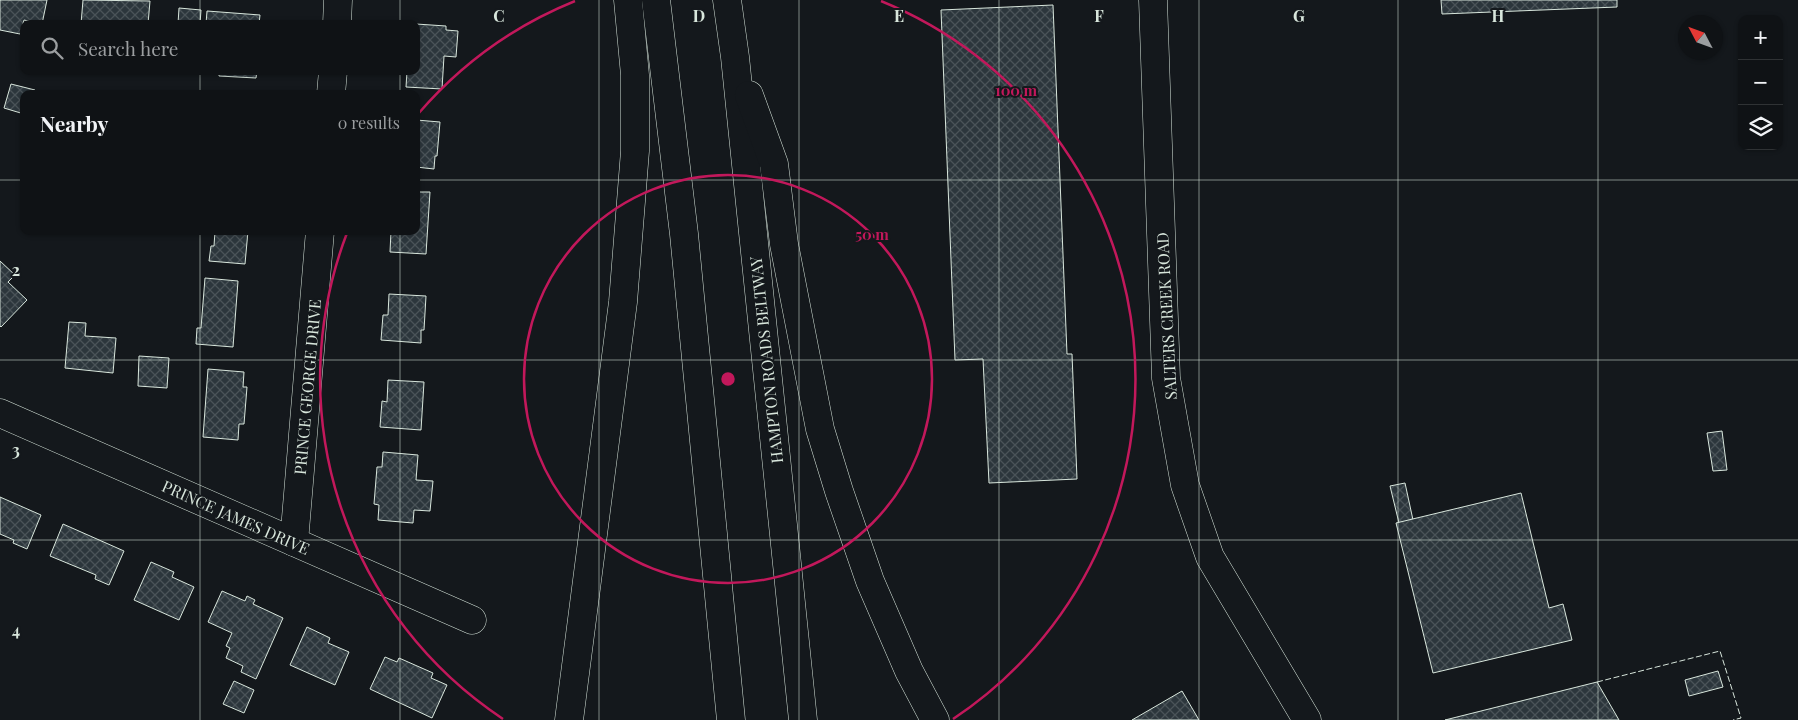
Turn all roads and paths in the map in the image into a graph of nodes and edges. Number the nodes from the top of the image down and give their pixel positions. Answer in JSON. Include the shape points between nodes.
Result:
{"nodes":[{"id":1,"x":338,"y":0,"type":"edge"},
{"id":2,"x":628,"y":0,"type":"edge"},
{"id":3,"x":656,"y":0,"type":"edge"},
{"id":4,"x":727,"y":0,"type":"edge"},
{"id":5,"x":1153,"y":0,"type":"edge"},
{"id":6,"x":337,"y":20,"type":"edge"},
{"id":7,"x":735,"y":57,"type":"junction"},
{"id":8,"x":333,"y":75,"type":"edge"},
{"id":9,"x":331,"y":90,"type":"edge"},
{"id":10,"x":320,"y":235,"type":"edge"},
{"id":11,"x":0,"y":413,"type":"edge"},
{"id":12,"x":294,"y":542,"type":"junction"},
{"id":13,"x":472,"y":620,"type":"dead end"},
{"id":14,"x":570,"y":720,"type":"edge"},
{"id":15,"x":731,"y":720,"type":"edge"},
{"id":16,"x":803,"y":720,"type":"edge"},
{"id":17,"x":935,"y":720,"type":"edge"},
{"id":18,"x":1307,"y":720,"type":"edge"}],
"edges":[{"from":1,"to":6,"type":"main road"},
{"from":2,"to":14,"type":"main road","via":[[635,75],[634,151],[622,302]]},
{"from":3,"to":15,"type":"main road","via":[[684,234]]},
{"from":4,"to":7,"type":"main road","name":"HAMPTON ROADS BELTWAY"},
{"from":5,"to":18,"type":"main road","name":"SALTERS CREEK ROAD","via":[[1166,378],[1185,485],[1210,557]]},
{"from":7,"to":16,"type":"main road","name":"HAMPTON ROADS BELTWAY"},
{"from":7,"to":17,"type":"main road","via":[[774,164],[786,254],[820,429],[870,581],[909,671]]},
{"from":8,"to":9,"type":"main road"},
{"from":10,"to":12,"type":"main road","name":"PRINCE GEORGE DRIVE"},
{"from":11,"to":12,"type":"main road","name":"PRINCE JAMES DRIVE"},
{"from":12,"to":13,"type":"main road","name":"PRINCE JAMES DRIVE"}]}
